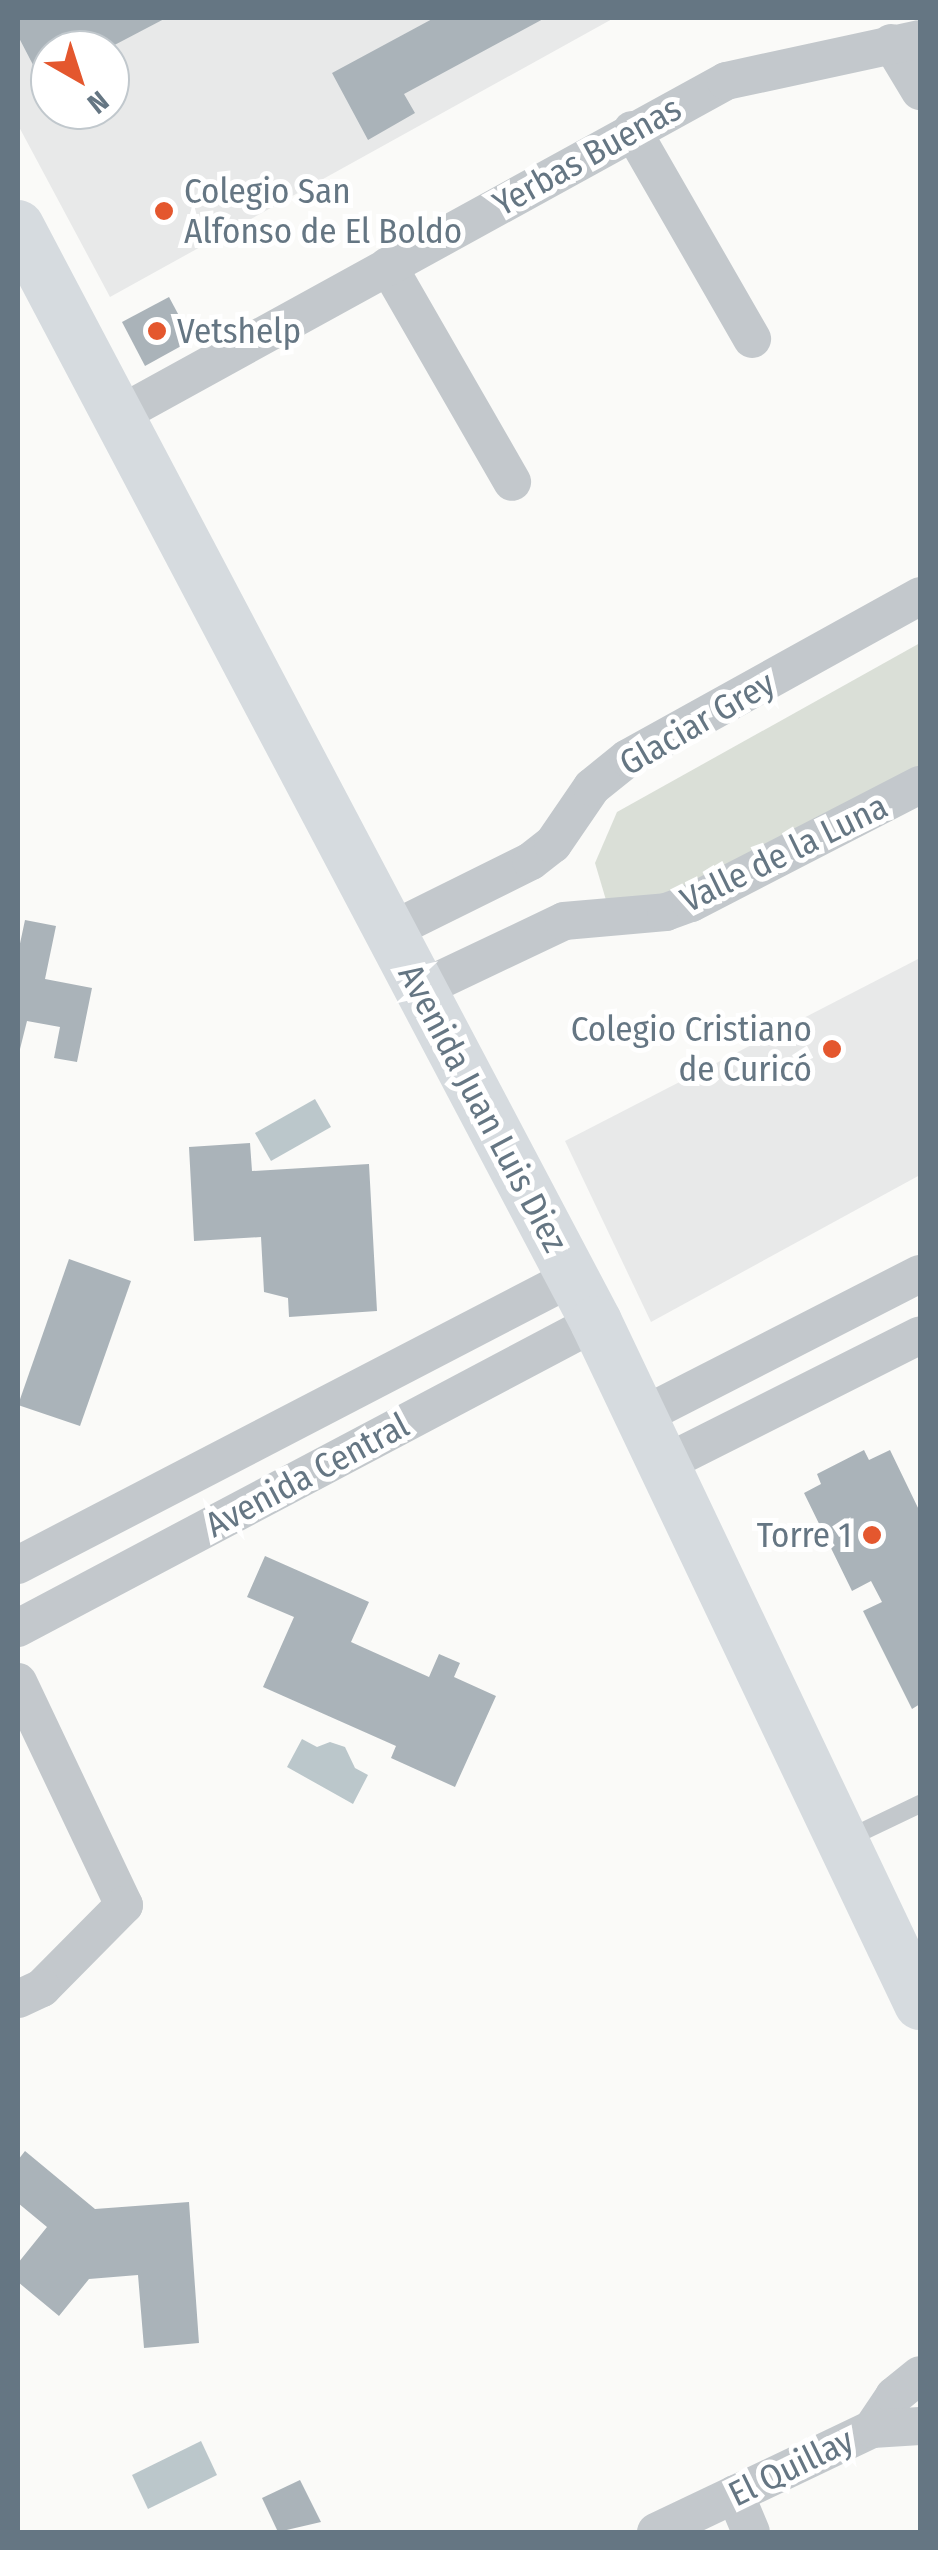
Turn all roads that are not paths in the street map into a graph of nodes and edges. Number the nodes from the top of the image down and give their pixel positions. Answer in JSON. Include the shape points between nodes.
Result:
{"nodes":[{"id":1,"x":906,"y":41,"type":"edge"},
{"id":2,"x":920,"y":91,"type":"edge"},
{"id":3,"x":632,"y":130,"type":"junction"},
{"id":4,"x":22,"y":245,"type":"edge"},
{"id":5,"x":388,"y":266,"type":"junction"},
{"id":6,"x":752,"y":339,"type":"dead end"},
{"id":7,"x":118,"y":416,"type":"junction"},
{"id":8,"x":512,"y":482,"type":"dead end"},
{"id":9,"x":920,"y":596,"type":"edge"},
{"id":10,"x":920,"y":785,"type":"edge"},
{"id":11,"x":390,"y":931,"type":"junction"},
{"id":12,"x":421,"y":989,"type":"junction"},
{"id":13,"x":920,"y":1274,"type":"edge"},
{"id":14,"x":572,"y":1277,"type":"junction"},
{"id":15,"x":596,"y":1322,"type":"junction"},
{"id":16,"x":920,"y":1335,"type":"edge"},
{"id":17,"x":642,"y":1416,"type":"junction"},
{"id":18,"x":666,"y":1462,"type":"junction"},
{"id":19,"x":18,"y":1565,"type":"edge"},
{"id":20,"x":18,"y":1628,"type":"edge"},
{"id":21,"x":18,"y":1682,"type":"edge"},
{"id":22,"x":920,"y":1804,"type":"edge"},
{"id":23,"x":846,"y":1839,"type":"junction"},
{"id":24,"x":18,"y":1998,"type":"edge"},
{"id":25,"x":920,"y":2004,"type":"edge"},
{"id":26,"x":920,"y":2376,"type":"edge"},
{"id":27,"x":920,"y":2426,"type":"edge"},
{"id":28,"x":872,"y":2428,"type":"junction"},
{"id":29,"x":735,"y":2494,"type":"junction"},
{"id":30,"x":656,"y":2532,"type":"edge"},
{"id":31,"x":752,"y":2532,"type":"edge"}],
"edges":[{"from":1,"to":2,"type":"street"},
{"from":1,"to":3,"type":"street","name":"Yerbas Buenas","via":[[726,81]]},
{"from":3,"to":5,"type":"street","name":"Yerbas Buenas"},
{"from":3,"to":6,"type":"street"},
{"from":4,"to":7,"type":"main road","name":"Avenida Juan Luis Diez"},
{"from":5,"to":7,"type":"street","name":"Yerbas Buenas"},
{"from":5,"to":8,"type":"street"},
{"from":7,"to":11,"type":"main road","name":"Avenida Juan Luis Diez"},
{"from":9,"to":11,"type":"street","name":"Glaciar Grey","via":[[628,758],[592,786],[552,844],[531,861]]},
{"from":10,"to":12,"type":"street","name":"Valle de la Luna","via":[[691,902],[666,912],[564,921]]},
{"from":11,"to":12,"type":"main road","name":"Avenida Juan Luis Diez"},
{"from":12,"to":14,"type":"main road","name":"Avenida Juan Luis Diez"},
{"from":13,"to":17,"type":"street"},
{"from":14,"to":15,"type":"main road","name":"Avenida Juan Luis Diez"},
{"from":14,"to":19,"type":"street","name":"Avenida Central"},
{"from":15,"to":17,"type":"main road","name":"Avenida Juan Luis Diez"},
{"from":15,"to":20,"type":"street","name":"Avenida Central"},
{"from":16,"to":18,"type":"street"},
{"from":17,"to":18,"type":"main road","name":"Avenida Juan Luis Diez"},
{"from":18,"to":23,"type":"main road","name":"Avenida Juan Luis Diez"},
{"from":21,"to":24,"type":"street","via":[[124,1905],[42,1988]]},
{"from":22,"to":23,"type":"lane"},
{"from":23,"to":25,"type":"main road","name":"Avenida Juan Luis Diez"},
{"from":26,"to":28,"type":"street","name":"El Quillay","via":[[894,2396]]},
{"from":27,"to":28,"type":"street","name":"El Quillay"},
{"from":28,"to":29,"type":"street","name":"El Quillay"},
{"from":29,"to":30,"type":"street","name":"El Quillay"},
{"from":29,"to":31,"type":"street"}]}
